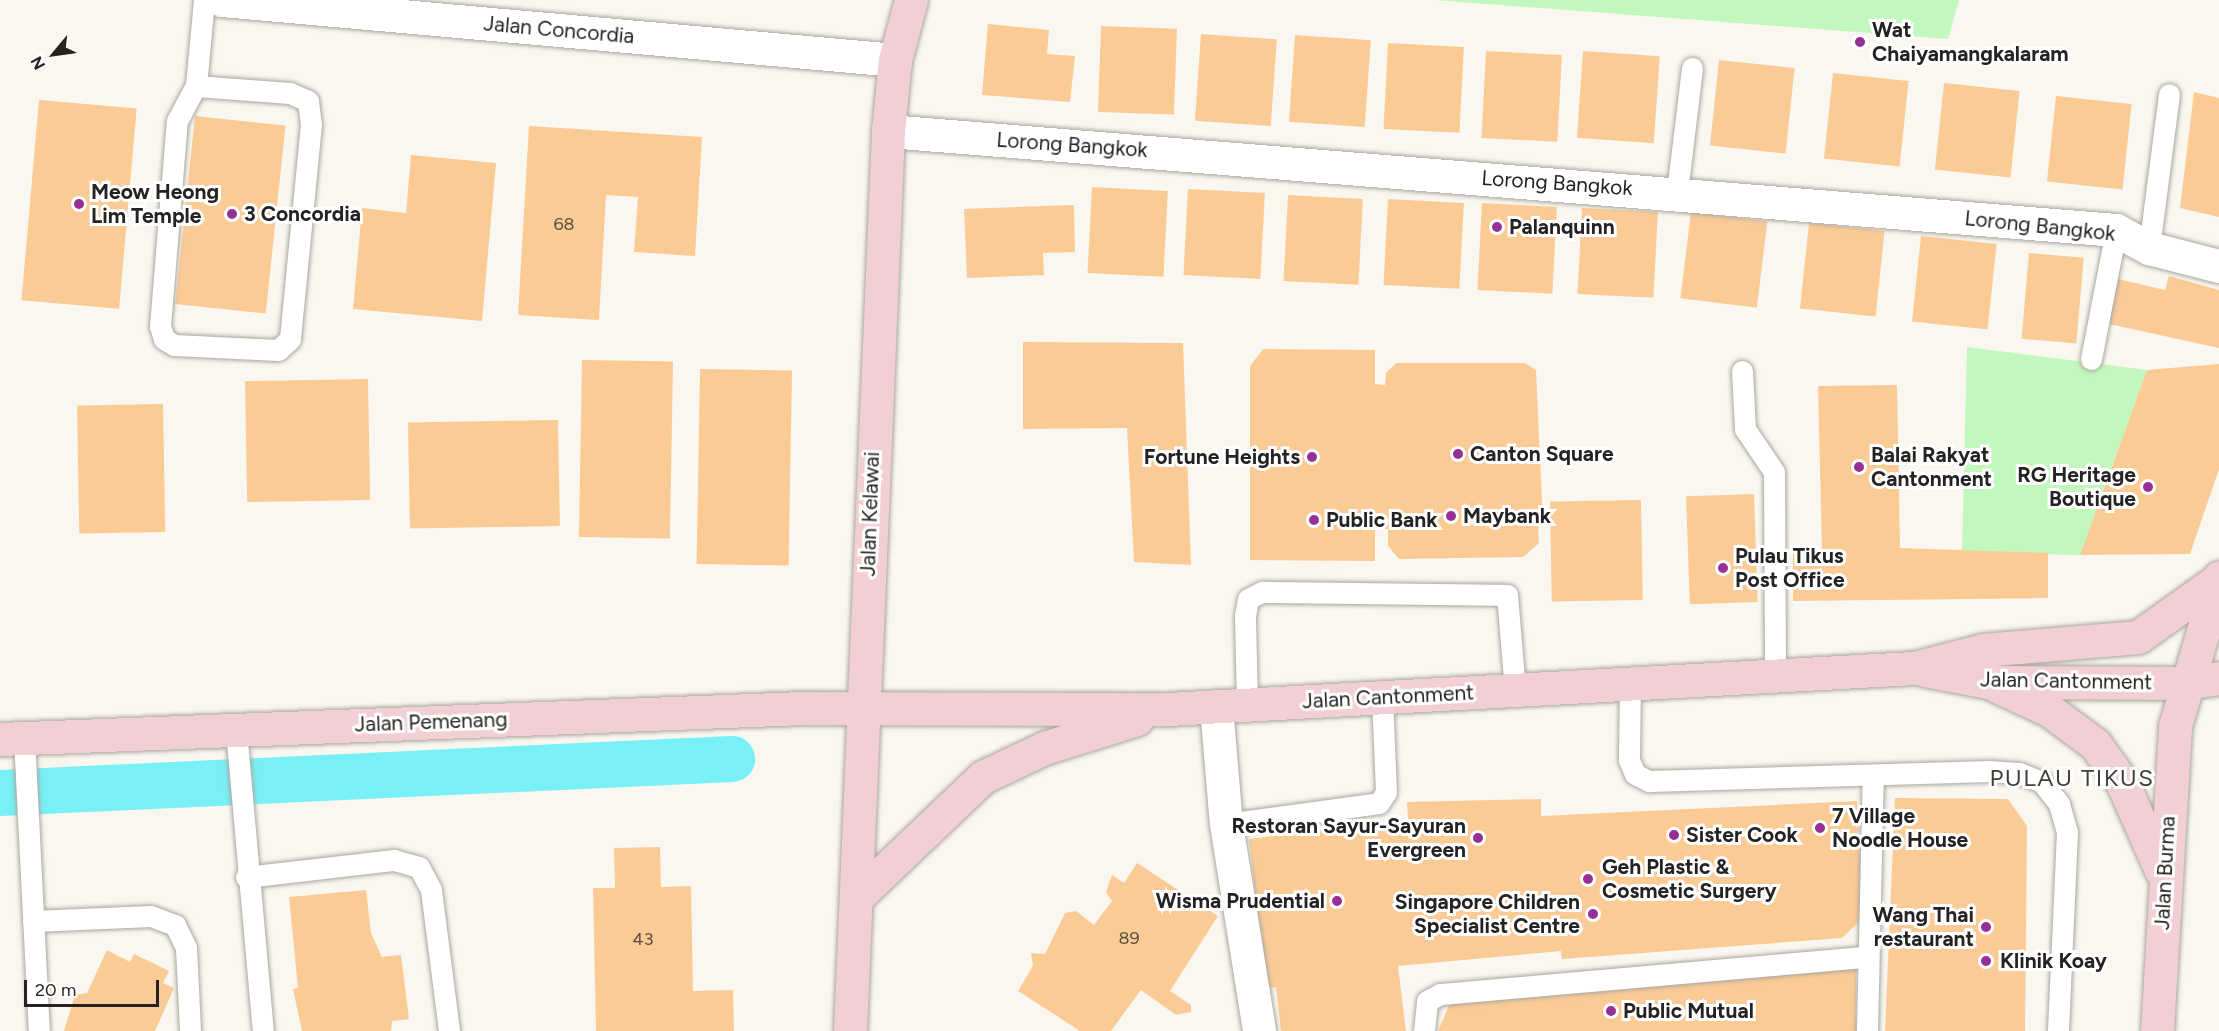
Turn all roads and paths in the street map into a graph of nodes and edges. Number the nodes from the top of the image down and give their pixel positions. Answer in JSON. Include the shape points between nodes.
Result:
{"nodes":[{"id":1,"x":204,"y":0,"type":"edge"},
{"id":2,"x":222,"y":0,"type":"edge"},
{"id":3,"x":911,"y":0,"type":"edge"},
{"id":4,"x":895,"y":60,"type":"junction"},
{"id":5,"x":1692,"y":68,"type":"dead end"},
{"id":6,"x":196,"y":86,"type":"junction"},
{"id":7,"x":2169,"y":94,"type":"dead end"},
{"id":8,"x":888,"y":131,"type":"junction"},
{"id":9,"x":1677,"y":192,"type":"junction"},
{"id":10,"x":2116,"y":230,"type":"junction"},
{"id":11,"x":2149,"y":248,"type":"junction"},
{"id":12,"x":2219,"y":266,"type":"edge"},
{"id":13,"x":2091,"y":359,"type":"dead end"},
{"id":14,"x":1742,"y":371,"type":"dead end"},
{"id":15,"x":2218,"y":578,"type":"edge"},
{"id":16,"x":1914,"y":668,"type":"junction"},
{"id":17,"x":1775,"y":676,"type":"junction"},
{"id":18,"x":2219,"y":678,"type":"edge"},
{"id":19,"x":1988,"y":682,"type":"junction"},
{"id":20,"x":2184,"y":683,"type":"junction"},
{"id":21,"x":1630,"y":684,"type":"junction"},
{"id":22,"x":1515,"y":690,"type":"junction"},
{"id":23,"x":1382,"y":698,"type":"junction"},
{"id":24,"x":1232,"y":706,"type":"junction"},
{"id":25,"x":862,"y":710,"type":"junction"},
{"id":26,"x":1168,"y":710,"type":"junction"},
{"id":27,"x":236,"y":730,"type":"junction"},
{"id":28,"x":12,"y":738,"type":"edge"},
{"id":29,"x":1873,"y":775,"type":"junction"},
{"id":30,"x":1226,"y":824,"type":"junction"},
{"id":31,"x":246,"y":877,"type":"junction"},
{"id":32,"x":2164,"y":877,"type":"junction"},
{"id":33,"x":860,"y":894,"type":"junction"},
{"id":34,"x":33,"y":921,"type":"junction"},
{"id":35,"x":1867,"y":957,"type":"junction"},
{"id":36,"x":39,"y":1031,"type":"edge"},
{"id":37,"x":190,"y":1031,"type":"edge"},
{"id":38,"x":263,"y":1031,"type":"edge"},
{"id":39,"x":449,"y":1031,"type":"edge"},
{"id":40,"x":850,"y":1031,"type":"edge"},
{"id":41,"x":1259,"y":1031,"type":"edge"},
{"id":42,"x":1424,"y":1031,"type":"edge"},
{"id":43,"x":1867,"y":1031,"type":"edge"},
{"id":44,"x":2058,"y":1031,"type":"edge"},
{"id":45,"x":2157,"y":1031,"type":"edge"}],
"edges":[{"from":1,"to":6,"type":"lane"},
{"from":2,"to":4,"type":"street","name":"Jalan Concordia"},
{"from":3,"to":4,"type":"main road","name":"Jalan Kelawai"},
{"from":4,"to":8,"type":"main road","name":"Jalan Kelawai"},
{"from":5,"to":9,"type":"lane"},
{"from":6,"to":6,"type":"lane","via":[[177,121],[160,316],[164,339],[186,346],[278,350],[290,339],[311,124],[308,101],[290,93]]},
{"from":7,"to":11,"type":"lane"},
{"from":8,"to":9,"type":"street","name":"Lorong Bangkok"},
{"from":8,"to":25,"type":"main road","name":"Jalan Kelawai"},
{"from":9,"to":10,"type":"street","name":"Lorong Bangkok"},
{"from":10,"to":11,"type":"street","name":"Lorong Bangkok"},
{"from":10,"to":13,"type":"lane"},
{"from":11,"to":12,"type":"street","name":"Lorong Bangkok"},
{"from":14,"to":17,"type":"lane","via":[[1745,429],[1774,472]]},
{"from":15,"to":16,"type":"main road","name":"Jalan Cantonment","via":[[2138,637],[1983,650]]},
{"from":15,"to":20,"type":"main road","name":"Jalan Burma"},
{"from":16,"to":17,"type":"main road","name":"Jalan Cantonment"},
{"from":16,"to":19,"type":"main road","name":"Jalan Cantonment"},
{"from":17,"to":21,"type":"main road","name":"Jalan Cantonment"},
{"from":18,"to":20,"type":"main road","name":"Jalan Cantonment"},
{"from":19,"to":20,"type":"main road","name":"Jalan Cantonment"},
{"from":19,"to":32,"type":"main road","via":[[2049,710],[2095,744],[2122,782]]},
{"from":20,"to":32,"type":"main road","name":"Jalan Burma","via":[[2175,726]]},
{"from":21,"to":22,"type":"main road","name":"Jalan Cantonment"},
{"from":21,"to":29,"type":"lane","via":[[1629,760],[1635,774],[1649,781]]},
{"from":22,"to":23,"type":"main road","name":"Jalan Cantonment"},
{"from":22,"to":24,"type":"lane","via":[[1507,595],[1262,592],[1248,599]]},
{"from":23,"to":24,"type":"main road","name":"Jalan Cantonment"},
{"from":23,"to":30,"type":"lane","via":[[1386,792],[1378,803]]},
{"from":24,"to":26,"type":"main road","name":"Jalan Cantonment"},
{"from":24,"to":30,"type":"street"},
{"from":25,"to":26,"type":"main road","name":"Jalan Cantonment"},
{"from":25,"to":27,"type":"main road","name":"Jalan Pemenang"},
{"from":25,"to":33,"type":"main road","name":"Jalan Kelawai"},
{"from":26,"to":33,"type":"main road","via":[[1044,748],[982,777]]},
{"from":27,"to":28,"type":"main road","name":"Jalan Pemenang"},
{"from":27,"to":31,"type":"lane"},
{"from":28,"to":34,"type":"lane","via":[[27,789]]},
{"from":29,"to":35,"type":"lane"},
{"from":29,"to":44,"type":"lane","via":[[2019,773],[2042,782],[2059,804],[2067,832]]},
{"from":30,"to":41,"type":"street"},
{"from":31,"to":38,"type":"lane"},
{"from":31,"to":39,"type":"lane","via":[[394,860],[419,867],[431,890]]},
{"from":32,"to":45,"type":"main road","name":"Jalan Burma"},
{"from":33,"to":40,"type":"main road","name":"Jalan Kelawai"},
{"from":34,"to":36,"type":"lane"},
{"from":34,"to":37,"type":"lane","via":[[151,916],[175,925],[186,948]]},
{"from":35,"to":42,"type":"lane","via":[[1440,994],[1426,1001]]},
{"from":35,"to":43,"type":"lane"}]}
